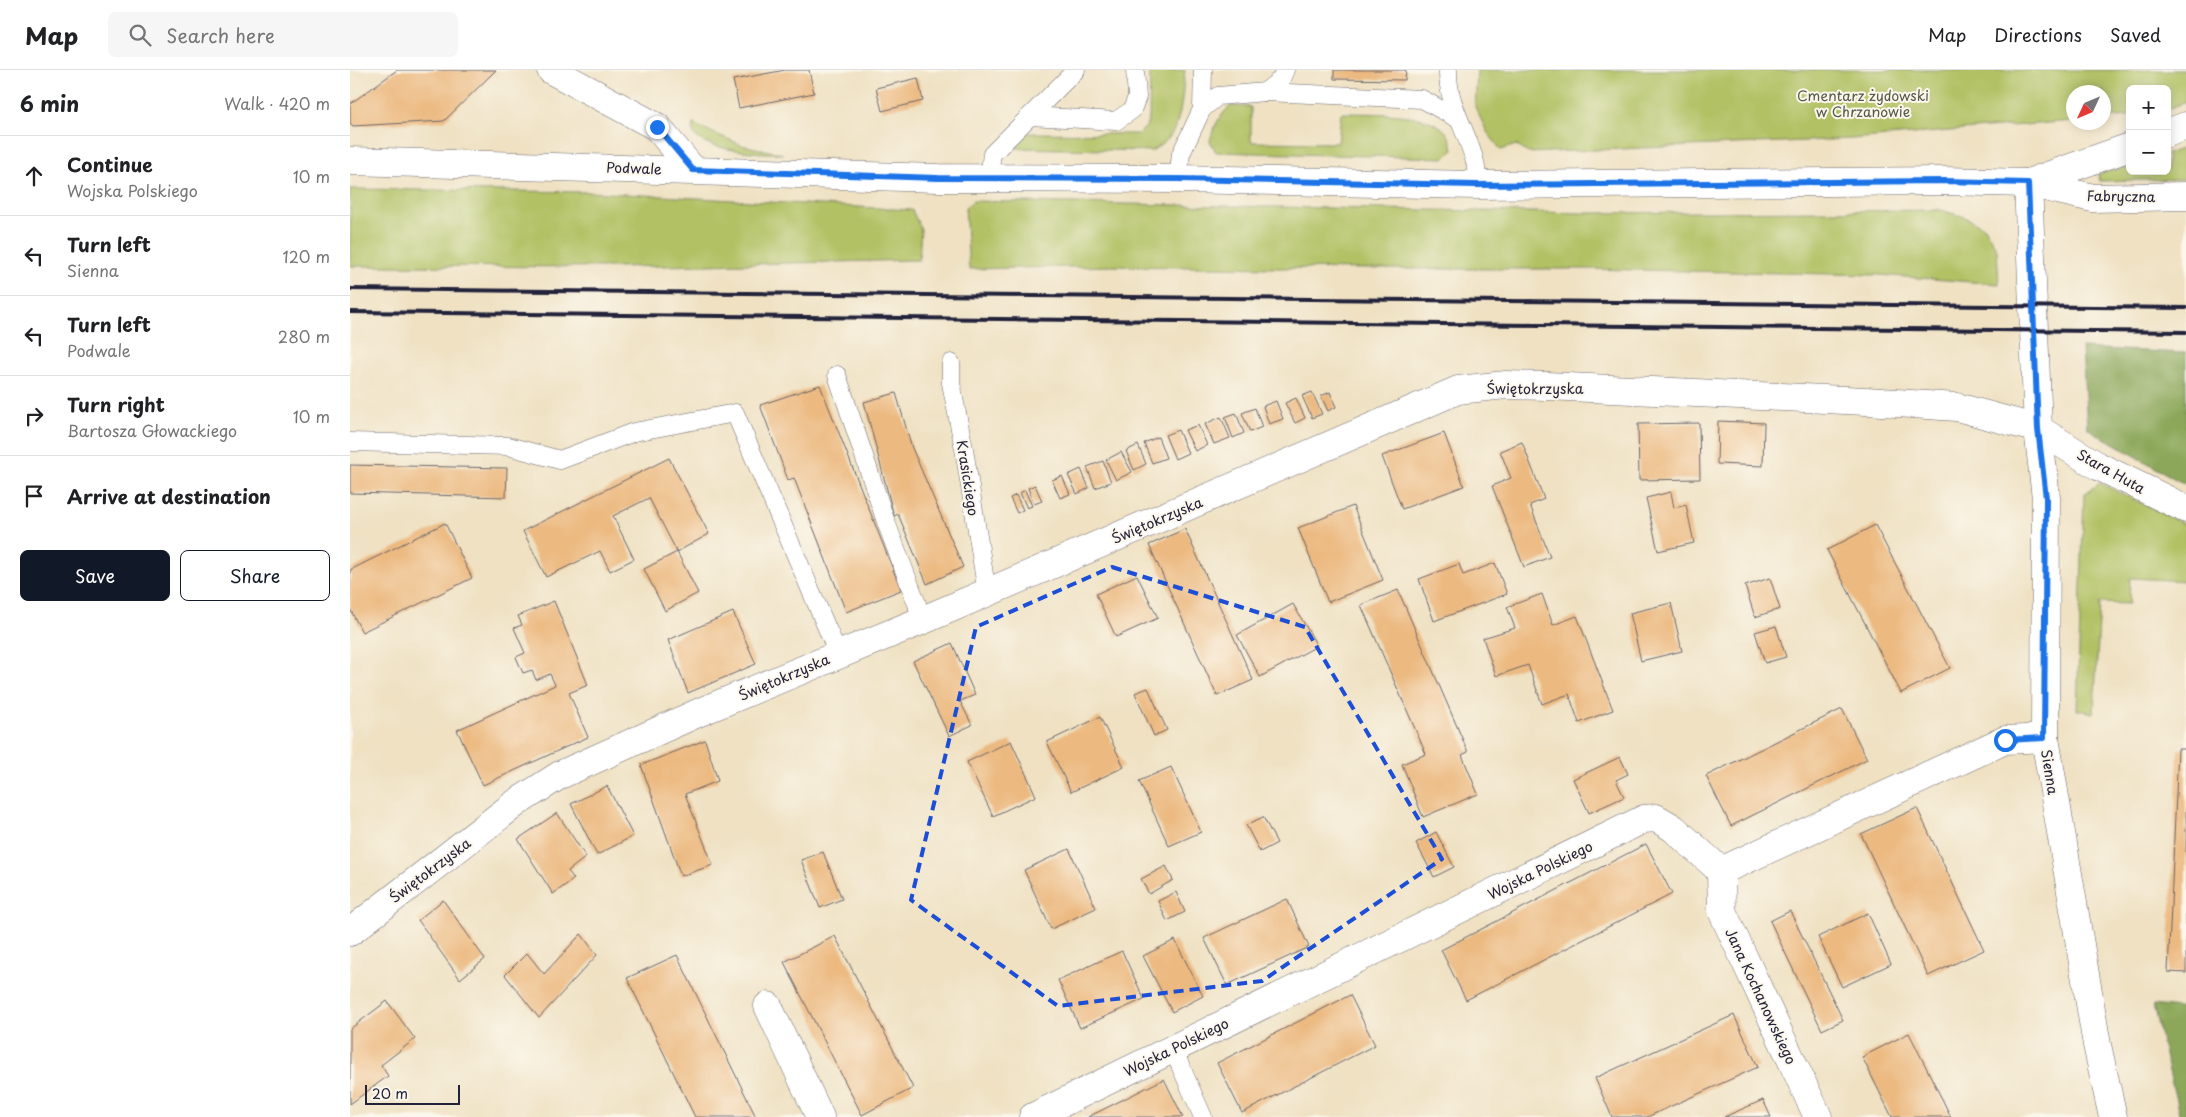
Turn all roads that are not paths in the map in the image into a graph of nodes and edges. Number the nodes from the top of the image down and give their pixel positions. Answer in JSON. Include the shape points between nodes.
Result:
{"nodes":[{"id":1,"x":551,"y":70,"type":"edge"},
{"id":2,"x":1076,"y":70,"type":"edge"},
{"id":3,"x":1135,"y":70,"type":"edge"},
{"id":4,"x":1203,"y":70,"type":"edge"},
{"id":5,"x":1285,"y":70,"type":"edge"},
{"id":6,"x":1448,"y":70,"type":"edge"},
{"id":7,"x":1265,"y":92,"type":"junction"},
{"id":8,"x":1202,"y":109,"type":"junction"},
{"id":9,"x":1030,"y":116,"type":"junction"},
{"id":10,"x":1458,"y":119,"type":"junction"},
{"id":11,"x":2186,"y":126,"type":"edge"},
{"id":12,"x":2171,"y":132,"type":"edge"},
{"id":13,"x":2126,"y":148,"type":"edge"},
{"id":14,"x":350,"y":161,"type":"edge"},
{"id":15,"x":693,"y":170,"type":"junction"},
{"id":16,"x":989,"y":177,"type":"junction"},
{"id":17,"x":1178,"y":179,"type":"junction"},
{"id":18,"x":2028,"y":183,"type":"junction"},
{"id":19,"x":1476,"y":185,"type":"junction"},
{"id":20,"x":2186,"y":196,"type":"edge"},
{"id":21,"x":951,"y":363,"type":"dead end"},
{"id":22,"x":837,"y":375,"type":"dead end"},
{"id":23,"x":2038,"y":429,"type":"junction"},
{"id":24,"x":350,"y":442,"type":"edge"},
{"id":25,"x":2186,"y":509,"type":"edge"},
{"id":26,"x":987,"y":593,"type":"junction"},
{"id":27,"x":921,"y":621,"type":"junction"},
{"id":28,"x":838,"y":654,"type":"junction"},
{"id":29,"x":2044,"y":738,"type":"junction"},
{"id":30,"x":1721,"y":870,"type":"junction"},
{"id":31,"x":350,"y":932,"type":"edge"},
{"id":32,"x":768,"y":1006,"type":"dead end"},
{"id":33,"x":1173,"y":1049,"type":"junction"},
{"id":34,"x":820,"y":1117,"type":"edge"},
{"id":35,"x":1033,"y":1117,"type":"edge"},
{"id":36,"x":1203,"y":1117,"type":"edge"},
{"id":37,"x":1818,"y":1117,"type":"edge"},
{"id":38,"x":2113,"y":1117,"type":"edge"}],
"edges":[{"from":1,"to":15,"type":"street","via":[[657,127]]},
{"from":2,"to":9,"type":"lane"},
{"from":3,"to":9,"type":"lane","via":[[1137,97],[1132,110],[1116,121]]},
{"from":4,"to":8,"type":"lane"},
{"from":5,"to":7,"type":"lane","via":[[1281,79]]},
{"from":6,"to":10,"type":"lane","via":[[1448,85]]},
{"from":7,"to":8,"type":"lane","via":[[1218,96]]},
{"from":7,"to":10,"type":"lane","via":[[1422,99]]},
{"from":8,"to":17,"type":"lane","via":[[1181,154]]},
{"from":9,"to":16,"type":"lane","via":[[992,154]]},
{"from":10,"to":19,"type":"lane","via":[[1475,162]]},
{"from":11,"to":12,"type":"street"},
{"from":13,"to":18,"type":"street"},
{"from":14,"to":15,"type":"street","name":"Podwale"},
{"from":15,"to":16,"type":"street","name":"Podwale"},
{"from":16,"to":17,"type":"street","name":"Podwale"},
{"from":17,"to":19,"type":"street","name":"Podwale"},
{"from":18,"to":19,"type":"street","name":"Podwale"},
{"from":18,"to":20,"type":"street","name":"Fabryczna","via":[[2093,198]]},
{"from":18,"to":23,"type":"street","name":"Sienna"},
{"from":21,"to":26,"type":"lane","name":"Krasickiego","via":[[951,383]]},
{"from":22,"to":27,"type":"lane"},
{"from":23,"to":25,"type":"street","name":"Stara Huta","via":[[2098,466]]},
{"from":23,"to":26,"type":"street","name":"Świętokrzyska","via":[[1957,407],[1547,386],[1506,385],[1458,390]]},
{"from":23,"to":29,"type":"street","name":"Sienna","via":[[2046,498]]},
{"from":24,"to":28,"type":"lane","via":[[508,446],[560,460],[634,432],[735,413]]},
{"from":26,"to":27,"type":"street","name":"Świętokrzyska"},
{"from":27,"to":28,"type":"street","name":"Świętokrzyska"},
{"from":28,"to":31,"type":"street","name":"Świętokrzyska","via":[[560,775],[516,803]]},
{"from":29,"to":30,"type":"street","via":[[2005,740]]},
{"from":29,"to":38,"type":"street","name":"Sienna","via":[[2097,1045]]},
{"from":30,"to":33,"type":"street","name":"Wojska Polskiego","via":[[1673,828],[1656,818],[1644,819]]},
{"from":30,"to":37,"type":"street","name":"Jana Kochanowskiego","via":[[1722,911]]},
{"from":32,"to":34,"type":"street"},
{"from":33,"to":35,"type":"street","name":"Wojska Polskiego"},
{"from":33,"to":36,"type":"lane"}]}
